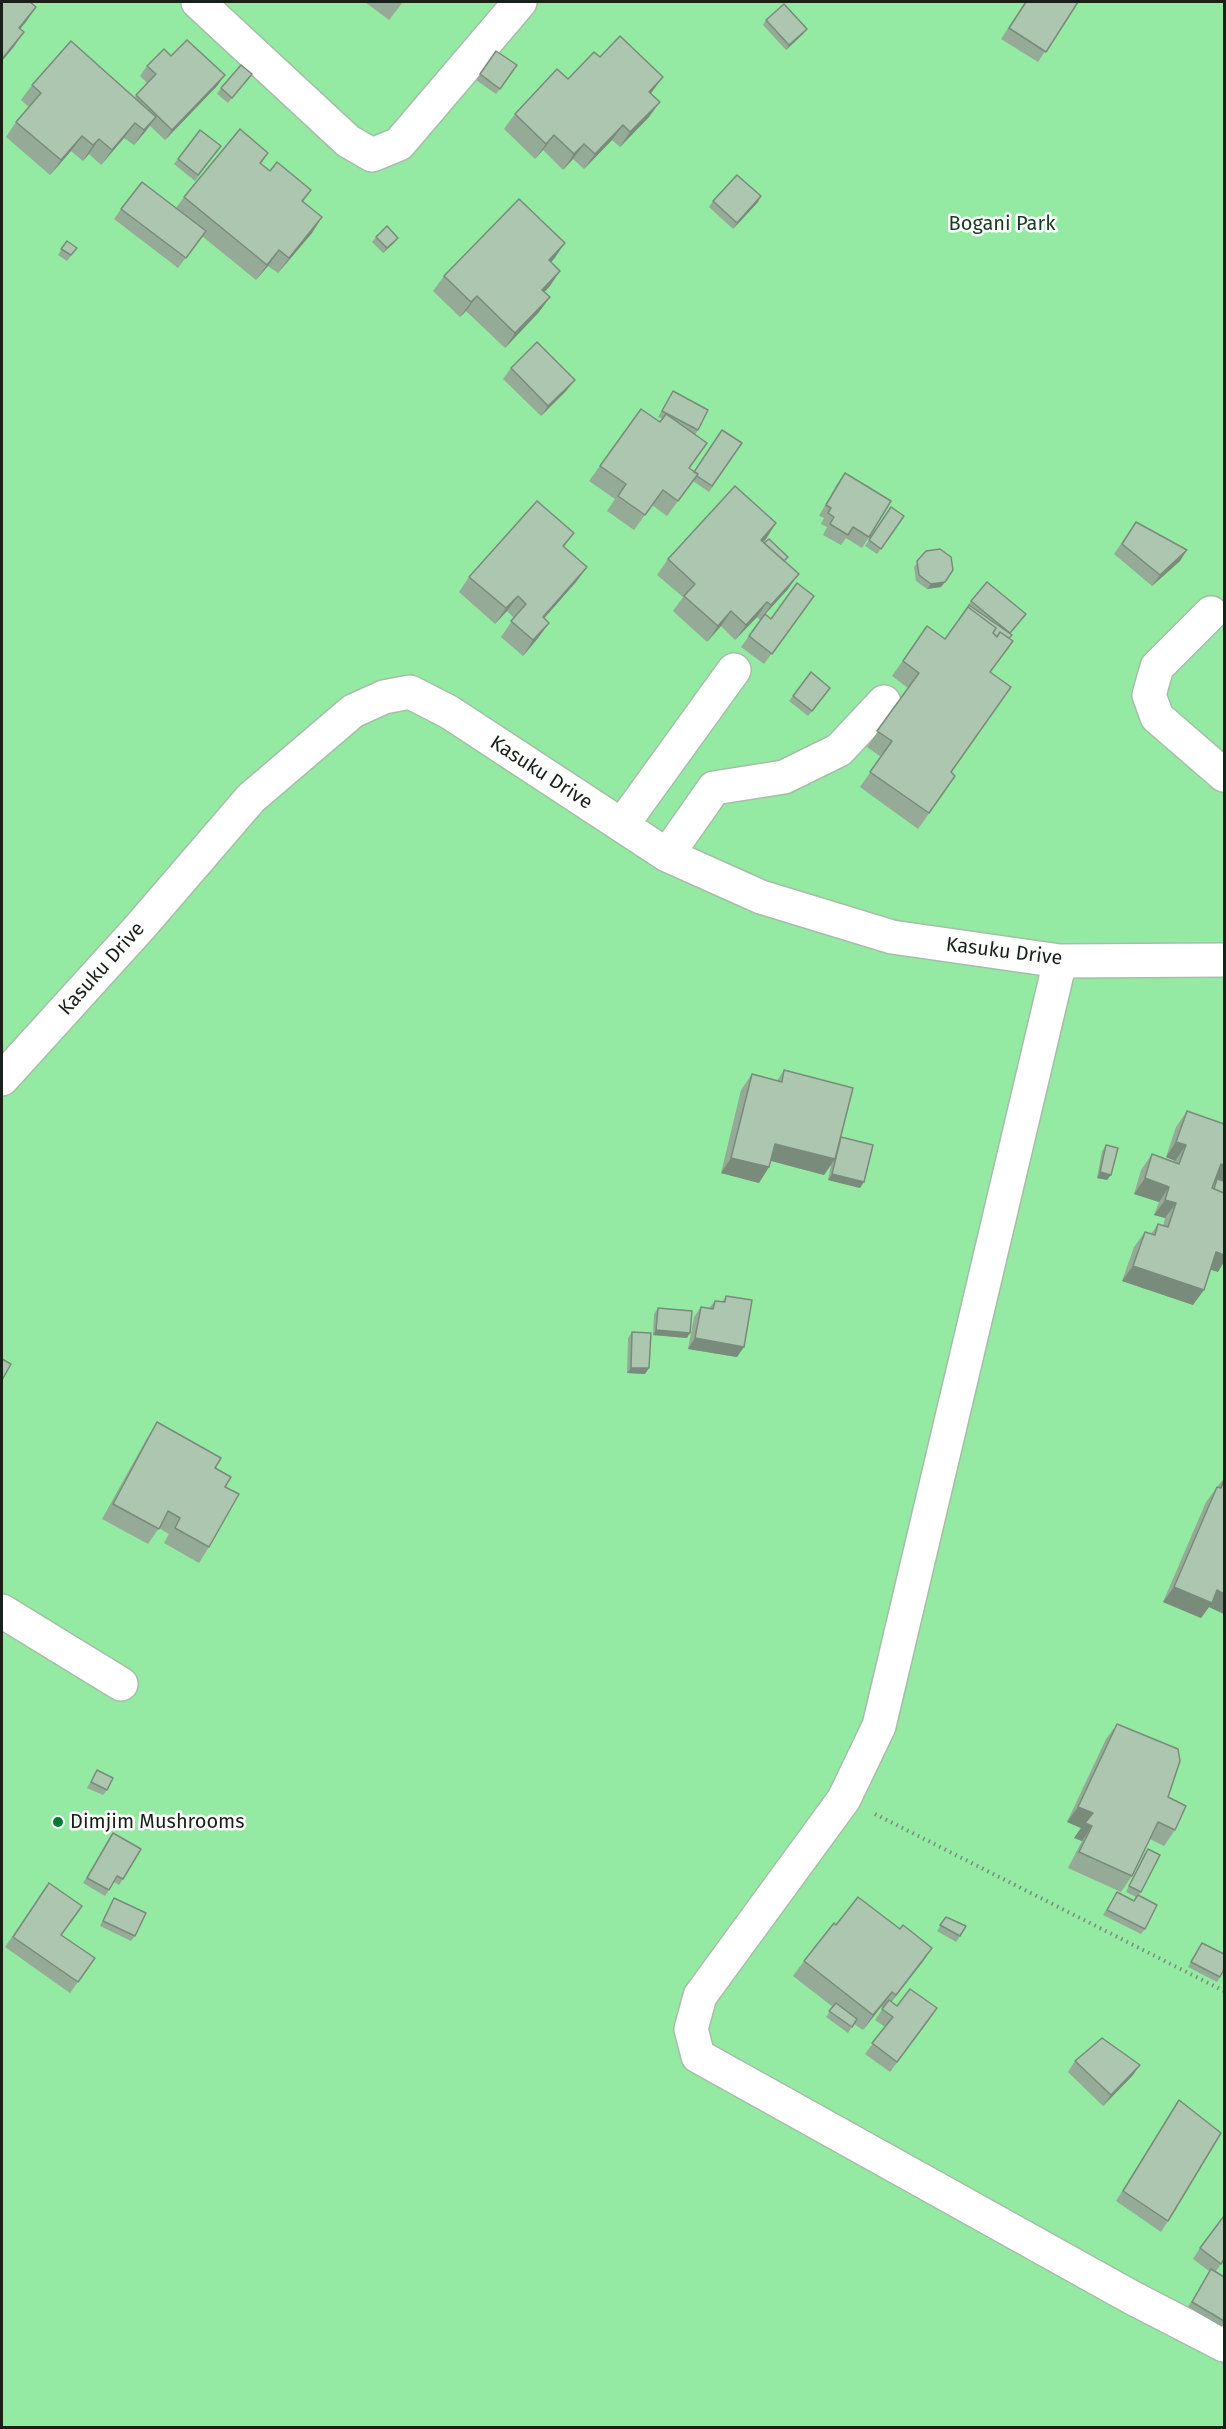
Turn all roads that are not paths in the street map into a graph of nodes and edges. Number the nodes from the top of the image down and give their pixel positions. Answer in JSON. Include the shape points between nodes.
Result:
{"nodes":[{"id":1,"x":198,"y":2,"type":"edge"},
{"id":2,"x":520,"y":2,"type":"edge"},
{"id":3,"x":1211,"y":613,"type":"dead end"},
{"id":4,"x":734,"y":670,"type":"dead end"},
{"id":5,"x":885,"y":702,"type":"dead end"},
{"id":6,"x":1224,"y":775,"type":"edge"},
{"id":7,"x":622,"y":825,"type":"junction"},
{"id":8,"x":667,"y":855,"type":"junction"},
{"id":9,"x":1224,"y":960,"type":"edge"},
{"id":10,"x":1060,"y":961,"type":"junction"},
{"id":11,"x":2,"y":1079,"type":"edge"},
{"id":12,"x":2,"y":1611,"type":"edge"},
{"id":13,"x":121,"y":1684,"type":"dead end"},
{"id":14,"x":1224,"y":2345,"type":"edge"}],
"edges":[{"from":1,"to":2,"type":"street","via":[[348,141],[372,155],[399,144]]},
{"from":3,"to":6,"type":"street","via":[[1157,667],[1149,695],[1157,717]]},
{"from":4,"to":7,"type":"street"},
{"from":5,"to":8,"type":"street","via":[[839,750],[784,777],[714,788]]},
{"from":7,"to":8,"type":"street","name":"Kasuku Drive"},
{"from":7,"to":11,"type":"street","name":"Kasuku Drive","via":[[448,712],[410,692],[384,697],[353,711],[251,798]]},
{"from":8,"to":10,"type":"street","name":"Kasuku Drive","via":[[761,897],[892,937]]},
{"from":9,"to":10,"type":"street","name":"Kasuku Drive"},
{"from":10,"to":14,"type":"street","via":[[879,1726],[844,1799],[700,1996],[691,2029],[698,2056]]},
{"from":12,"to":13,"type":"street"}]}
